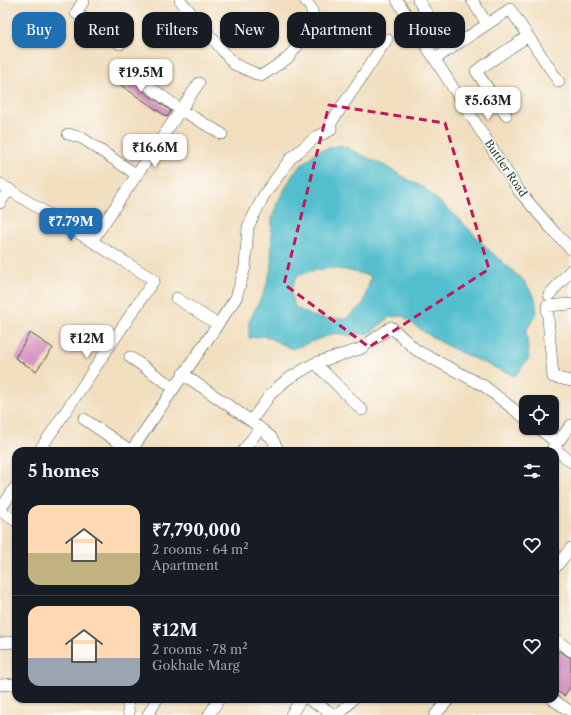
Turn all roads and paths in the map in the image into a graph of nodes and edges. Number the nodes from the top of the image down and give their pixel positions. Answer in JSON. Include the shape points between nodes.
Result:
{"nodes":[{"id":1,"x":84,"y":0,"type":"edge"},
{"id":2,"x":180,"y":0,"type":"edge"},
{"id":3,"x":305,"y":0,"type":"edge"},
{"id":4,"x":397,"y":0,"type":"edge"},
{"id":5,"x":418,"y":0,"type":"edge"},
{"id":6,"x":472,"y":0,"type":"edge"},
{"id":7,"x":76,"y":12,"type":"edge"},
{"id":8,"x":487,"y":24,"type":"junction"},
{"id":9,"x":528,"y":36,"type":"junction"},
{"id":10,"x":387,"y":39,"type":"dead end"},
{"id":11,"x":451,"y":49,"type":"junction"},
{"id":12,"x":435,"y":59,"type":"junction"},
{"id":13,"x":559,"y":82,"type":"dead end"},
{"id":14,"x":199,"y":83,"type":"dead end"},
{"id":15,"x":147,"y":85,"type":"dead end"},
{"id":16,"x":181,"y":110,"type":"junction"},
{"id":17,"x":506,"y":115,"type":"dead end"},
{"id":18,"x":68,"y":134,"type":"dead end"},
{"id":19,"x":222,"y":134,"type":"dead end"},
{"id":20,"x":137,"y":175,"type":"junction"},
{"id":21,"x":4,"y":187,"type":"edge"},
{"id":22,"x":0,"y":203,"type":"edge"},
{"id":23,"x":92,"y":241,"type":"junction"},
{"id":24,"x":571,"y":248,"type":"edge"},
{"id":25,"x":571,"y":270,"type":"edge"},
{"id":26,"x":549,"y":295,"type":"dead end"},
{"id":27,"x":176,"y":298,"type":"dead end"},
{"id":28,"x":571,"y":304,"type":"edge"},
{"id":29,"x":217,"y":324,"type":"junction"},
{"id":30,"x":130,"y":357,"type":"dead end"},
{"id":31,"x":315,"y":363,"type":"junction"},
{"id":32,"x":183,"y":374,"type":"junction"},
{"id":33,"x":571,"y":380,"type":"edge"},
{"id":34,"x":174,"y":388,"type":"junction"},
{"id":35,"x":362,"y":410,"type":"dead end"},
{"id":36,"x":519,"y":414,"type":"edge"},
{"id":37,"x":84,"y":419,"type":"dead end"},
{"id":38,"x":256,"y":425,"type":"junction"},
{"id":39,"x":571,"y":425,"type":"edge"},
{"id":40,"x":544,"y":435,"type":"edge"},
{"id":41,"x":42,"y":447,"type":"edge"},
{"id":42,"x":125,"y":447,"type":"edge"},
{"id":43,"x":134,"y":447,"type":"edge"},
{"id":44,"x":245,"y":447,"type":"edge"},
{"id":45,"x":277,"y":447,"type":"edge"},
{"id":46,"x":554,"y":447,"type":"edge"},
{"id":47,"x":559,"y":451,"type":"edge"},
{"id":48,"x":571,"y":462,"type":"edge"},
{"id":49,"x":12,"y":492,"type":"edge"},
{"id":50,"x":0,"y":510,"type":"edge"},
{"id":51,"x":12,"y":518,"type":"edge"},
{"id":52,"x":570,"y":552,"type":"edge"},
{"id":53,"x":559,"y":564,"type":"edge"},
{"id":54,"x":12,"y":642,"type":"edge"},
{"id":55,"x":559,"y":642,"type":"edge"},
{"id":56,"x":0,"y":643,"type":"edge"},
{"id":57,"x":571,"y":651,"type":"edge"},
{"id":58,"x":12,"y":684,"type":"edge"},
{"id":59,"x":0,"y":685,"type":"edge"},
{"id":60,"x":128,"y":703,"type":"edge"},
{"id":61,"x":155,"y":703,"type":"edge"},
{"id":62,"x":216,"y":703,"type":"edge"},
{"id":63,"x":298,"y":703,"type":"edge"},
{"id":64,"x":315,"y":703,"type":"edge"},
{"id":65,"x":350,"y":703,"type":"edge"},
{"id":66,"x":446,"y":703,"type":"edge"},
{"id":67,"x":558,"y":703,"type":"edge"},
{"id":68,"x":571,"y":712,"type":"edge"},
{"id":69,"x":129,"y":715,"type":"edge"},
{"id":70,"x":148,"y":715,"type":"edge"},
{"id":71,"x":209,"y":715,"type":"edge"},
{"id":72,"x":291,"y":715,"type":"edge"},
{"id":73,"x":335,"y":715,"type":"edge"},
{"id":74,"x":339,"y":715,"type":"edge"},
{"id":75,"x":436,"y":715,"type":"edge"}],
"edges":[{"from":1,"to":7,"type":"street"},
{"from":2,"to":3,"type":"street","via":[[234,64],[261,76],[288,58],[315,22],[311,8]]},
{"from":4,"to":12,"type":"street","name":"Buttler Road"},
{"from":5,"to":11,"type":"street"},
{"from":6,"to":8,"type":"street"},
{"from":8,"to":9,"type":"street","via":[[510,9]]},
{"from":8,"to":11,"type":"street"},
{"from":9,"to":13,"type":"street"},
{"from":9,"to":17,"type":"street","via":[[476,71]]},
{"from":10,"to":29,"type":"street","via":[[331,122],[331,130],[316,137],[292,158],[264,195],[248,227],[245,267],[236,298]]},
{"from":11,"to":12,"type":"street"},
{"from":12,"to":24,"type":"street","name":"Buttler Road","via":[[519,191]]},
{"from":14,"to":16,"type":"street"},
{"from":15,"to":16,"type":"street"},
{"from":16,"to":19,"type":"street"},
{"from":16,"to":20,"type":"street"},
{"from":18,"to":20,"type":"street","via":[[82,138]]},
{"from":20,"to":23,"type":"street"},
{"from":21,"to":22,"type":"street"},
{"from":21,"to":23,"type":"street"},
{"from":23,"to":41,"type":"street","via":[[154,280]]},
{"from":25,"to":26,"type":"street"},
{"from":27,"to":29,"type":"street"},
{"from":28,"to":33,"type":"street","via":[[547,306],[553,377]]},
{"from":29,"to":32,"type":"street"},
{"from":30,"to":34,"type":"street"},
{"from":31,"to":35,"type":"street"},
{"from":31,"to":36,"type":"street","via":[[360,349],[391,327],[416,350],[484,386]]},
{"from":31,"to":38,"type":"street","via":[[286,380],[270,395]]},
{"from":32,"to":34,"type":"street"},
{"from":32,"to":38,"type":"street"},
{"from":34,"to":43,"type":"street"},
{"from":37,"to":42,"type":"street"},
{"from":38,"to":44,"type":"street"},
{"from":38,"to":45,"type":"street","via":[[271,437]]},
{"from":39,"to":46,"type":"street"},
{"from":40,"to":46,"type":"street"},
{"from":47,"to":48,"type":"street"},
{"from":49,"to":50,"type":"street"},
{"from":50,"to":51,"type":"street"},
{"from":52,"to":53,"type":"street"},
{"from":54,"to":56,"type":"street"},
{"from":55,"to":57,"type":"street"},
{"from":58,"to":59,"type":"street"},
{"from":60,"to":69,"type":"street"},
{"from":61,"to":70,"type":"street"},
{"from":62,"to":71,"type":"street"},
{"from":63,"to":72,"type":"street"},
{"from":64,"to":73,"type":"street"},
{"from":65,"to":74,"type":"street"},
{"from":66,"to":75,"type":"street"},
{"from":67,"to":68,"type":"street"}]}
